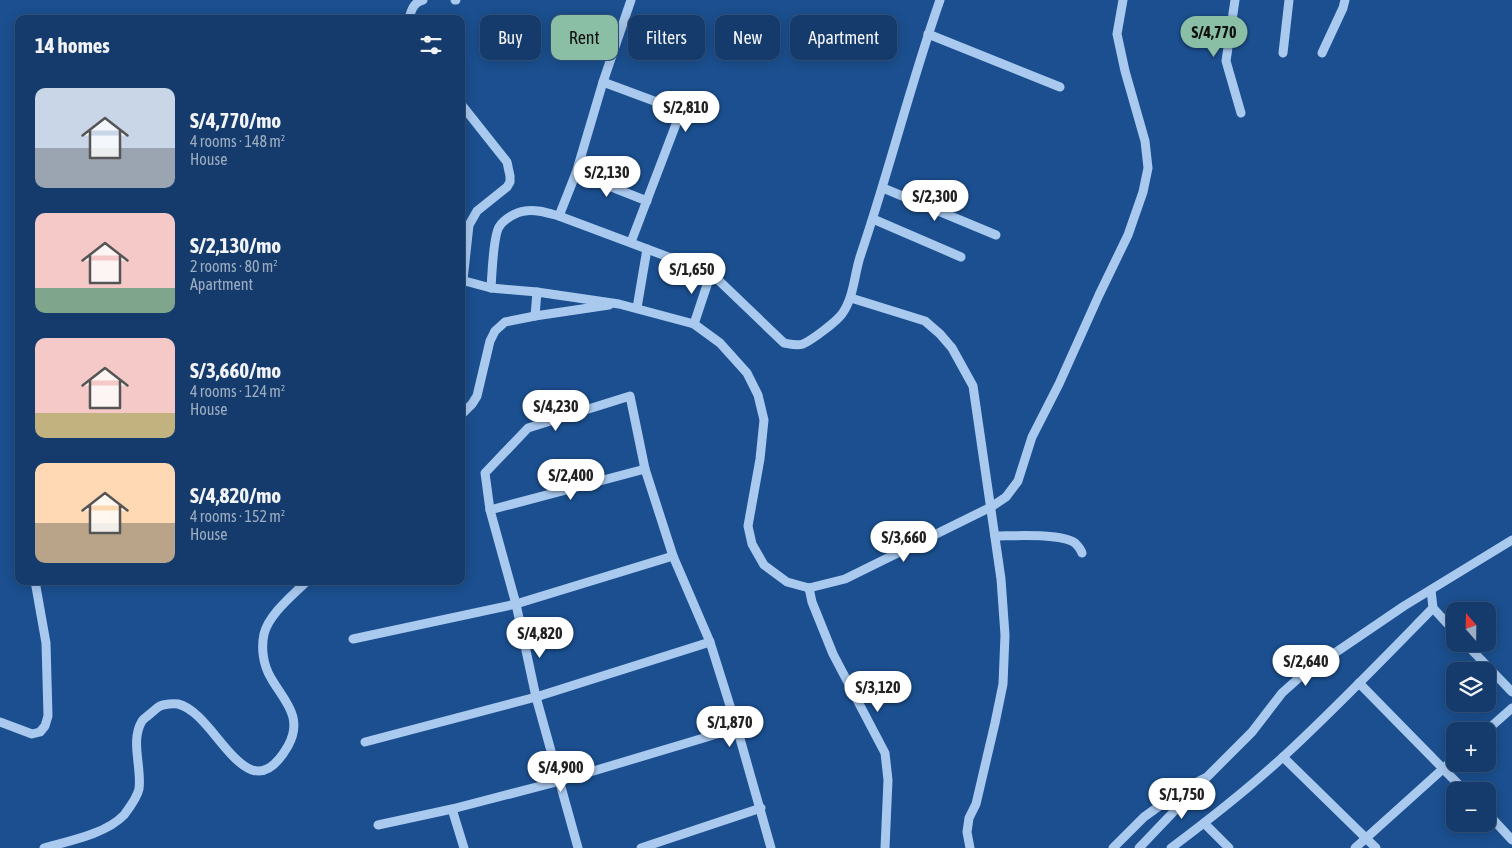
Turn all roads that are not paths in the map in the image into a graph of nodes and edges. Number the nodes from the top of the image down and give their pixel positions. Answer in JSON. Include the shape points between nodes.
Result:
{"nodes":[{"id":1,"x":423,"y":0,"type":"edge"},
{"id":2,"x":631,"y":0,"type":"edge"},
{"id":3,"x":940,"y":0,"type":"edge"},
{"id":4,"x":1123,"y":0,"type":"edge"},
{"id":5,"x":1235,"y":0,"type":"edge"},
{"id":6,"x":1286,"y":0,"type":"edge"},
{"id":7,"x":1345,"y":0,"type":"edge"},
{"id":8,"x":410,"y":15,"type":"edge"},
{"id":9,"x":928,"y":34,"type":"junction"},
{"id":10,"x":1283,"y":53,"type":"dead end"},
{"id":11,"x":1322,"y":53,"type":"dead end"},
{"id":12,"x":603,"y":82,"type":"junction"},
{"id":13,"x":1060,"y":87,"type":"dead end"},
{"id":14,"x":465,"y":109,"type":"edge"},
{"id":15,"x":1242,"y":113,"type":"dead end"},
{"id":16,"x":576,"y":173,"type":"junction"},
{"id":17,"x":883,"y":188,"type":"junction"},
{"id":18,"x":647,"y":201,"type":"junction"},
{"id":19,"x":559,"y":216,"type":"junction"},
{"id":20,"x":873,"y":219,"type":"junction"},
{"id":21,"x":996,"y":235,"type":"dead end"},
{"id":22,"x":631,"y":242,"type":"junction"},
{"id":23,"x":648,"y":249,"type":"junction"},
{"id":24,"x":465,"y":256,"type":"edge"},
{"id":25,"x":961,"y":257,"type":"dead end"},
{"id":26,"x":712,"y":273,"type":"junction"},
{"id":27,"x":465,"y":281,"type":"edge"},
{"id":28,"x":491,"y":288,"type":"junction"},
{"id":29,"x":537,"y":292,"type":"junction"},
{"id":30,"x":851,"y":298,"type":"junction"},
{"id":31,"x":619,"y":304,"type":"junction"},
{"id":32,"x":636,"y":308,"type":"junction"},
{"id":33,"x":535,"y":316,"type":"junction"},
{"id":34,"x":694,"y":324,"type":"junction"},
{"id":35,"x":465,"y":411,"type":"edge"},
{"id":36,"x":645,"y":469,"type":"junction"},
{"id":37,"x":991,"y":507,"type":"junction"},
{"id":38,"x":490,"y":510,"type":"junction"},
{"id":39,"x":995,"y":536,"type":"junction"},
{"id":40,"x":1512,"y":540,"type":"edge"},
{"id":41,"x":1082,"y":553,"type":"dead end"},
{"id":42,"x":673,"y":556,"type":"junction"},
{"id":43,"x":36,"y":585,"type":"edge"},
{"id":44,"x":303,"y":585,"type":"edge"},
{"id":45,"x":809,"y":588,"type":"junction"},
{"id":46,"x":1431,"y":590,"type":"junction"},
{"id":47,"x":516,"y":604,"type":"junction"},
{"id":48,"x":1433,"y":608,"type":"junction"},
{"id":49,"x":1446,"y":622,"type":"edge"},
{"id":50,"x":353,"y":639,"type":"dead end"},
{"id":51,"x":710,"y":642,"type":"junction"},
{"id":52,"x":1474,"y":652,"type":"edge"},
{"id":53,"x":1359,"y":683,"type":"junction"},
{"id":54,"x":1512,"y":692,"type":"edge"},
{"id":55,"x":536,"y":698,"type":"junction"},
{"id":56,"x":1512,"y":708,"type":"edge"},
{"id":57,"x":0,"y":722,"type":"edge"},
{"id":58,"x":1496,"y":722,"type":"edge"},
{"id":59,"x":737,"y":728,"type":"junction"},
{"id":60,"x":365,"y":742,"type":"dead end"},
{"id":61,"x":1283,"y":757,"type":"junction"},
{"id":62,"x":1444,"y":768,"type":"junction"},
{"id":63,"x":1207,"y":777,"type":"junction"},
{"id":64,"x":560,"y":781,"type":"junction"},
{"id":65,"x":1457,"y":782,"type":"edge"},
{"id":66,"x":761,"y":808,"type":"junction"},
{"id":67,"x":452,"y":809,"type":"junction"},
{"id":68,"x":1204,"y":823,"type":"junction"},
{"id":69,"x":1496,"y":823,"type":"edge"},
{"id":70,"x":378,"y":825,"type":"dead end"},
{"id":71,"x":673,"y":838,"type":"junction"},
{"id":72,"x":1366,"y":838,"type":"junction"},
{"id":73,"x":1512,"y":840,"type":"edge"},
{"id":74,"x":44,"y":848,"type":"edge"},
{"id":75,"x":464,"y":848,"type":"edge"},
{"id":76,"x":578,"y":848,"type":"edge"},
{"id":77,"x":641,"y":848,"type":"edge"},
{"id":78,"x":675,"y":848,"type":"edge"},
{"id":79,"x":772,"y":848,"type":"edge"},
{"id":80,"x":885,"y":848,"type":"edge"},
{"id":81,"x":970,"y":848,"type":"edge"},
{"id":82,"x":1113,"y":848,"type":"edge"},
{"id":83,"x":1139,"y":848,"type":"edge"},
{"id":84,"x":1171,"y":848,"type":"edge"},
{"id":85,"x":1228,"y":848,"type":"edge"},
{"id":86,"x":1355,"y":848,"type":"edge"},
{"id":87,"x":1376,"y":848,"type":"edge"}],
"edges":[{"from":1,"to":8,"type":"street","via":[[418,1]]},
{"from":2,"to":12,"type":"street"},
{"from":3,"to":9,"type":"street"},
{"from":4,"to":37,"type":"street","via":[[1117,34],[1145,141],[1148,168],[1144,192],[1128,235],[1032,437],[1018,481],[1006,497]]},
{"from":5,"to":15,"type":"street","via":[[1226,61]]},
{"from":6,"to":10,"type":"street"},
{"from":7,"to":11,"type":"street"},
{"from":9,"to":13,"type":"street"},
{"from":9,"to":17,"type":"street"},
{"from":12,"to":16,"type":"street"},
{"from":12,"to":18,"type":"street","via":[[681,111]]},
{"from":14,"to":24,"type":"street","via":[[507,162],[510,182],[477,211],[469,225]]},
{"from":16,"to":18,"type":"street"},
{"from":16,"to":19,"type":"street"},
{"from":17,"to":20,"type":"street"},
{"from":17,"to":21,"type":"street"},
{"from":18,"to":22,"type":"street"},
{"from":19,"to":22,"type":"street"},
{"from":19,"to":28,"type":"street","via":[[523,210],[498,228]]},
{"from":20,"to":25,"type":"street"},
{"from":20,"to":30,"type":"street","via":[[856,267]]},
{"from":22,"to":23,"type":"street"},
{"from":23,"to":26,"type":"street"},
{"from":23,"to":32,"type":"street"},
{"from":26,"to":30,"type":"street","via":[[784,343],[792,345],[803,344],[824,330],[842,314]]},
{"from":26,"to":34,"type":"street"},
{"from":27,"to":28,"type":"street"},
{"from":28,"to":29,"type":"street"},
{"from":29,"to":31,"type":"street"},
{"from":29,"to":33,"type":"street"},
{"from":30,"to":37,"type":"street","via":[[926,320],[952,348],[972,386]]},
{"from":31,"to":32,"type":"street"},
{"from":31,"to":33,"type":"street"},
{"from":32,"to":34,"type":"street"},
{"from":33,"to":35,"type":"street","via":[[505,322],[495,331],[477,396]]},
{"from":34,"to":45,"type":"street","via":[[726,349],[747,373],[758,395],[764,420],[748,526],[752,544],[764,565],[787,582]]},
{"from":36,"to":38,"type":"street"},
{"from":36,"to":38,"type":"street","via":[[630,396],[528,428],[485,473]]},
{"from":36,"to":42,"type":"street"},
{"from":37,"to":39,"type":"street"},
{"from":37,"to":45,"type":"street","via":[[845,579]]},
{"from":38,"to":47,"type":"street"},
{"from":39,"to":41,"type":"street","via":[[1065,539],[1075,543]]},
{"from":39,"to":81,"type":"street","via":[[1005,634],[1003,684],[976,804],[969,818]]},
{"from":40,"to":46,"type":"street"},
{"from":42,"to":47,"type":"street"},
{"from":42,"to":51,"type":"street"},
{"from":43,"to":57,"type":"street","via":[[46,643],[48,716],[40,732],[32,734]]},
{"from":44,"to":74,"type":"street","via":[[274,614],[264,632],[264,659],[270,676],[293,713],[294,730],[278,761],[270,768],[257,771],[245,768],[196,715],[180,704],[160,706],[143,720],[137,737],[139,788],[123,816],[108,828]]},
{"from":45,"to":80,"type":"street","via":[[833,654],[885,753],[888,780]]},
{"from":46,"to":48,"type":"street"},
{"from":46,"to":63,"type":"street","via":[[1301,676]]},
{"from":47,"to":50,"type":"street"},
{"from":47,"to":55,"type":"street"},
{"from":48,"to":49,"type":"street"},
{"from":48,"to":53,"type":"street"},
{"from":51,"to":55,"type":"street"},
{"from":51,"to":59,"type":"street"},
{"from":52,"to":54,"type":"street"},
{"from":53,"to":61,"type":"street"},
{"from":53,"to":62,"type":"street"},
{"from":55,"to":60,"type":"street"},
{"from":55,"to":64,"type":"street"},
{"from":56,"to":58,"type":"street"},
{"from":59,"to":64,"type":"street"},
{"from":59,"to":66,"type":"street"},
{"from":61,"to":68,"type":"street"},
{"from":61,"to":72,"type":"street"},
{"from":62,"to":65,"type":"street"},
{"from":62,"to":72,"type":"street"},
{"from":63,"to":82,"type":"street","via":[[1144,817]]},
{"from":63,"to":83,"type":"street"},
{"from":64,"to":67,"type":"street"},
{"from":64,"to":76,"type":"street"},
{"from":66,"to":71,"type":"street"},
{"from":66,"to":79,"type":"street"},
{"from":67,"to":70,"type":"street"},
{"from":67,"to":75,"type":"street"},
{"from":68,"to":84,"type":"street"},
{"from":68,"to":85,"type":"street"},
{"from":69,"to":73,"type":"street"},
{"from":71,"to":77,"type":"street"},
{"from":71,"to":78,"type":"street"},
{"from":72,"to":86,"type":"street"},
{"from":72,"to":87,"type":"street"}]}
